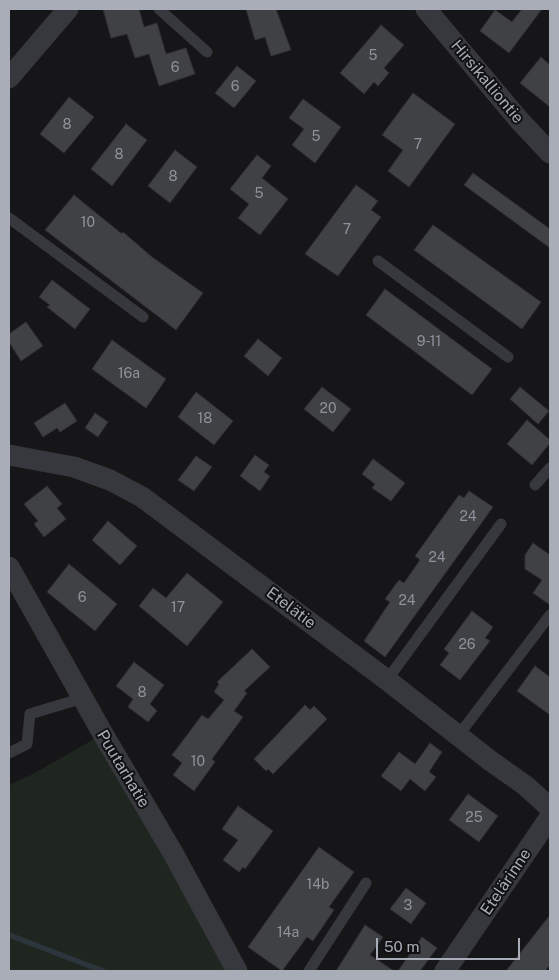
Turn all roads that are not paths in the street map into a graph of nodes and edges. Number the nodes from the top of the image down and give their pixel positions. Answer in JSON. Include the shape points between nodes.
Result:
{"nodes":[{"id":1,"x":68,"y":9,"type":"edge"},
{"id":2,"x":159,"y":9,"type":"edge"},
{"id":3,"x":426,"y":9,"type":"edge"},
{"id":4,"x":207,"y":52,"type":"dead end"},
{"id":5,"x":9,"y":78,"type":"edge"},
{"id":6,"x":550,"y":153,"type":"edge"},
{"id":7,"x":9,"y":218,"type":"edge"},
{"id":8,"x":378,"y":261,"type":"dead end"},
{"id":9,"x":143,"y":317,"type":"dead end"},
{"id":10,"x":508,"y":357,"type":"dead end"},
{"id":11,"x":9,"y":455,"type":"edge"},
{"id":12,"x":550,"y":468,"type":"edge"},
{"id":13,"x":535,"y":486,"type":"dead end"},
{"id":14,"x":501,"y":524,"type":"dead end"},
{"id":15,"x":9,"y":567,"type":"edge"},
{"id":16,"x":550,"y":615,"type":"edge"},
{"id":17,"x":387,"y":680,"type":"junction"},
{"id":18,"x":83,"y":698,"type":"junction"},
{"id":19,"x":458,"y":736,"type":"junction"},
{"id":20,"x":9,"y":753,"type":"edge"},
{"id":21,"x":550,"y":808,"type":"edge"},
{"id":22,"x":550,"y":817,"type":"edge"},
{"id":23,"x":366,"y":883,"type":"dead end"},
{"id":24,"x":237,"y":971,"type":"edge"},
{"id":25,"x":309,"y":971,"type":"edge"},
{"id":26,"x":445,"y":971,"type":"edge"}],
"edges":[{"from":1,"to":5,"type":"street"},
{"from":2,"to":4,"type":"lane"},
{"from":3,"to":6,"type":"street","name":"Hirsikalliontie"},
{"from":7,"to":9,"type":"lane"},
{"from":8,"to":10,"type":"lane"},
{"from":11,"to":17,"type":"street","name":"Etelätie","via":[[74,468],[110,480],[142,497]]},
{"from":12,"to":13,"type":"lane"},
{"from":14,"to":17,"type":"lane"},
{"from":15,"to":18,"type":"street","name":"Puutarhatie"},
{"from":16,"to":19,"type":"lane"},
{"from":17,"to":19,"type":"street","name":"Etelätie"},
{"from":18,"to":20,"type":"lane","via":[[30,714],[27,744]]},
{"from":18,"to":24,"type":"street","name":"Puutarhatie","via":[[174,853]]},
{"from":19,"to":21,"type":"street","name":"Etelätie","via":[[526,786]]},
{"from":22,"to":26,"type":"street","name":"Etelärinne"},
{"from":23,"to":25,"type":"lane"}]}
